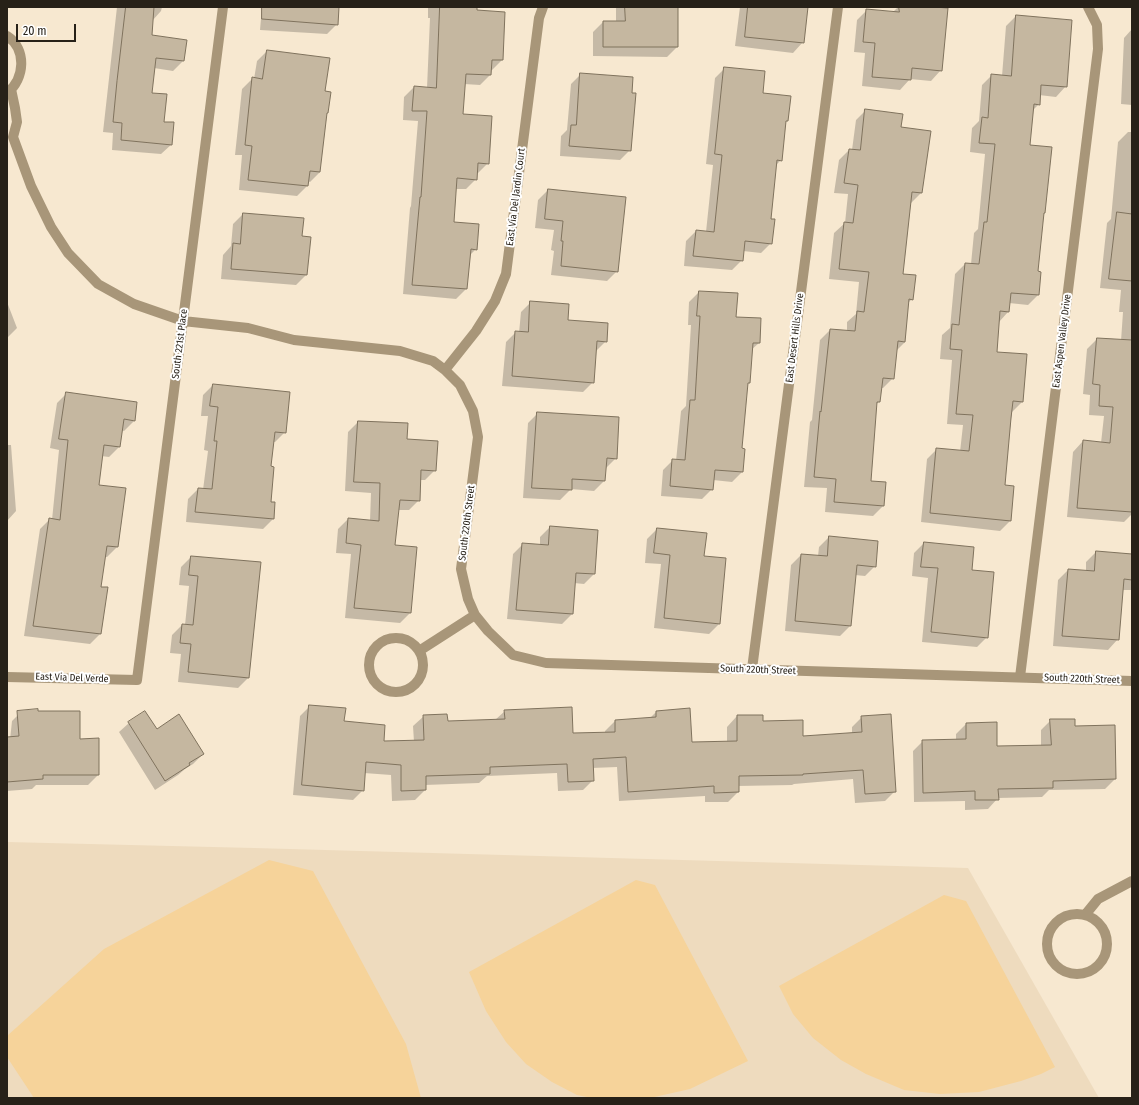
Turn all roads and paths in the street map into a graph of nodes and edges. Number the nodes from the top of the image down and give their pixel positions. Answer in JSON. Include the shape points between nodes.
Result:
{"nodes":[{"id":1,"x":223,"y":7,"type":"edge"},
{"id":2,"x":543,"y":7,"type":"edge"},
{"id":3,"x":838,"y":7,"type":"edge"},
{"id":4,"x":1088,"y":7,"type":"edge"},
{"id":5,"x":7,"y":36,"type":"edge"},
{"id":6,"x":9,"y":91,"type":"edge"},
{"id":7,"x":10,"y":134,"type":"edge"},
{"id":8,"x":183,"y":320,"type":"junction"},
{"id":9,"x":445,"y":370,"type":"junction"},
{"id":10,"x":475,"y":615,"type":"junction"},
{"id":11,"x":419,"y":651,"type":"junction"},
{"id":12,"x":752,"y":669,"type":"junction"},
{"id":13,"x":7,"y":677,"type":"edge"},
{"id":14,"x":1020,"y":677,"type":"junction"},
{"id":15,"x":137,"y":680,"type":"joint"},
{"id":16,"x":1132,"y":681,"type":"edge"},
{"id":17,"x":1132,"y":881,"type":"edge"},
{"id":18,"x":1085,"y":915,"type":"junction"}],
"edges":[{"from":1,"to":8,"type":"street","name":"South 221st Place"},
{"from":2,"to":9,"type":"street","name":"East Via Del Jardin Court","via":[[539,18],[506,274],[495,301],[476,331]]},
{"from":3,"to":12,"type":"street","name":"East Desert Hills Drive"},
{"from":4,"to":14,"type":"street","name":"East Aspen Valley Drive","via":[[1097,25],[1098,49]]},
{"from":5,"to":6,"type":"street","via":[[18,47],[21,58],[18,80]]},
{"from":6,"to":7,"type":"street","name":"South 220th Street","via":[[17,122]]},
{"from":7,"to":8,"type":"street","name":"South 220th Street","via":[[31,186],[51,227],[68,253],[98,284],[134,304]]},
{"from":8,"to":9,"type":"street","name":"South 220th Street","via":[[248,328],[294,340],[400,351],[432,361]]},
{"from":8,"to":15,"type":"street","name":"South 221st Place"},
{"from":9,"to":10,"type":"street","name":"South 220th Street","via":[[460,385],[473,411],[478,437],[461,569],[468,599]]},
{"from":10,"to":11,"type":"street"},
{"from":10,"to":12,"type":"street","name":"South 220th Street","via":[[513,655],[546,663]]},
{"from":11,"to":11,"type":"street","via":[[407,640],[391,638],[382,641],[371,653],[368,668],[376,685],[385,691],[396,693],[411,688],[419,681],[423,671],[424,663]]},
{"from":12,"to":14,"type":"street","name":"South 220th Street"},
{"from":13,"to":15,"type":"street","name":"East Via Del Verde"},
{"from":14,"to":16,"type":"street","name":"South 220th Street"},
{"from":17,"to":18,"type":"street","via":[[1098,899]]},
{"from":18,"to":18,"type":"street","via":[[1074,914],[1064,917],[1048,935],[1048,953],[1060,970],[1080,974],[1091,971],[1104,958],[1107,945],[1104,932],[1094,919]]}]}
